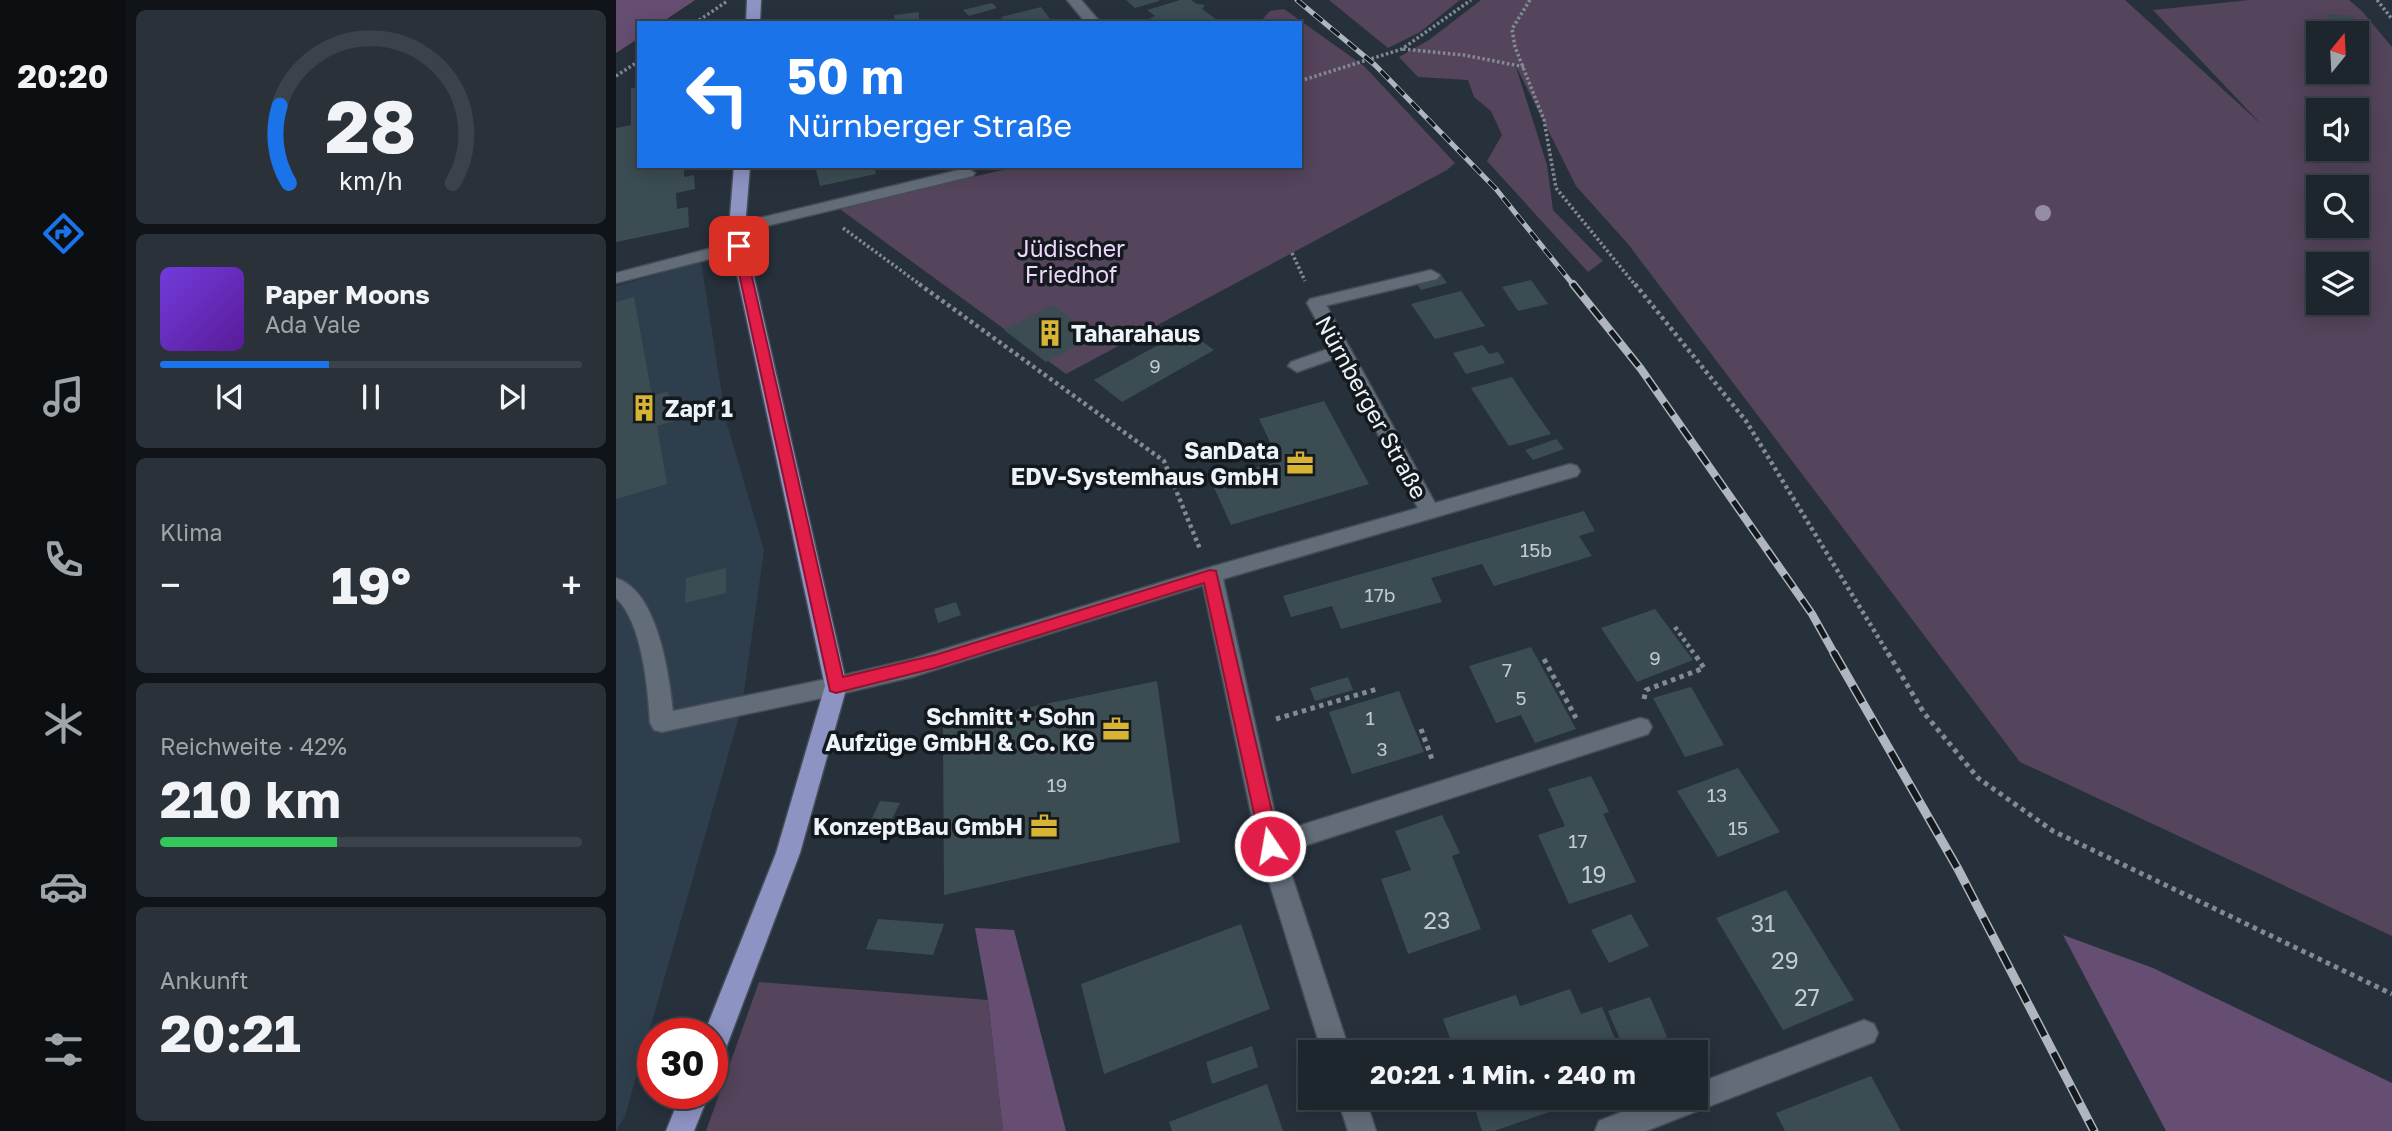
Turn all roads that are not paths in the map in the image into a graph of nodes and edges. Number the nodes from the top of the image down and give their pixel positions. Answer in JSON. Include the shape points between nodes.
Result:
{"nodes":[{"id":1,"x":754,"y":0,"type":"edge"},
{"id":2,"x":1074,"y":0,"type":"edge"},
{"id":3,"x":753,"y":21,"type":"edge"},
{"id":4,"x":1092,"y":21,"type":"edge"},
{"id":5,"x":742,"y":168,"type":"edge"},
{"id":6,"x":967,"y":173,"type":"dead end"},
{"id":7,"x":738,"y":237,"type":"junction"},
{"id":8,"x":1431,"y":275,"type":"dead end"},
{"id":9,"x":616,"y":278,"type":"edge"},
{"id":10,"x":1342,"y":351,"type":"junction"},
{"id":11,"x":1297,"y":366,"type":"dead end"},
{"id":12,"x":1570,"y":471,"type":"dead end"},
{"id":13,"x":1429,"y":510,"type":"junction"},
{"id":14,"x":1210,"y":575,"type":"junction"},
{"id":15,"x":616,"y":586,"type":"edge"},
{"id":16,"x":836,"y":686,"type":"junction"},
{"id":17,"x":1640,"y":727,"type":"road end"},
{"id":18,"x":1270,"y":846,"type":"junction"},
{"id":19,"x":724,"y":1018,"type":"edge"},
{"id":20,"x":1864,"y":1033,"type":"dead end"},
{"id":21,"x":1332,"y":1040,"type":"edge"},
{"id":22,"x":689,"y":1109,"type":"edge"},
{"id":23,"x":1355,"y":1110,"type":"edge"},
{"id":24,"x":680,"y":1131,"type":"edge"},
{"id":25,"x":1362,"y":1131,"type":"edge"},
{"id":26,"x":1609,"y":1131,"type":"edge"}],
"edges":[{"from":1,"to":3,"type":"main road"},
{"from":2,"to":4,"type":"street"},
{"from":5,"to":7,"type":"main road"},
{"from":6,"to":7,"type":"street","via":[[816,208]]},
{"from":7,"to":9,"type":"street"},
{"from":7,"to":16,"type":"main road"},
{"from":8,"to":10,"type":"street","name":"Nürnberger Straße","via":[[1316,303]]},
{"from":10,"to":11,"type":"street"},
{"from":10,"to":13,"type":"street","name":"Nürnberger Straße"},
{"from":12,"to":13,"type":"street","name":"Nürnberger Straße"},
{"from":13,"to":14,"type":"street","name":"Nürnberger Straße"},
{"from":14,"to":16,"type":"street","name":"Nürnberger Straße","via":[[935,662]]},
{"from":14,"to":18,"type":"street"},
{"from":15,"to":16,"type":"street","name":"Nürnberger Straße","via":[[636,604],[658,674],[662,723]]},
{"from":16,"to":19,"type":"main road","via":[[788,853]]},
{"from":17,"to":18,"type":"street"},
{"from":18,"to":21,"type":"street"},
{"from":20,"to":26,"type":"street"},
{"from":22,"to":24,"type":"main road"},
{"from":23,"to":25,"type":"street"}]}
